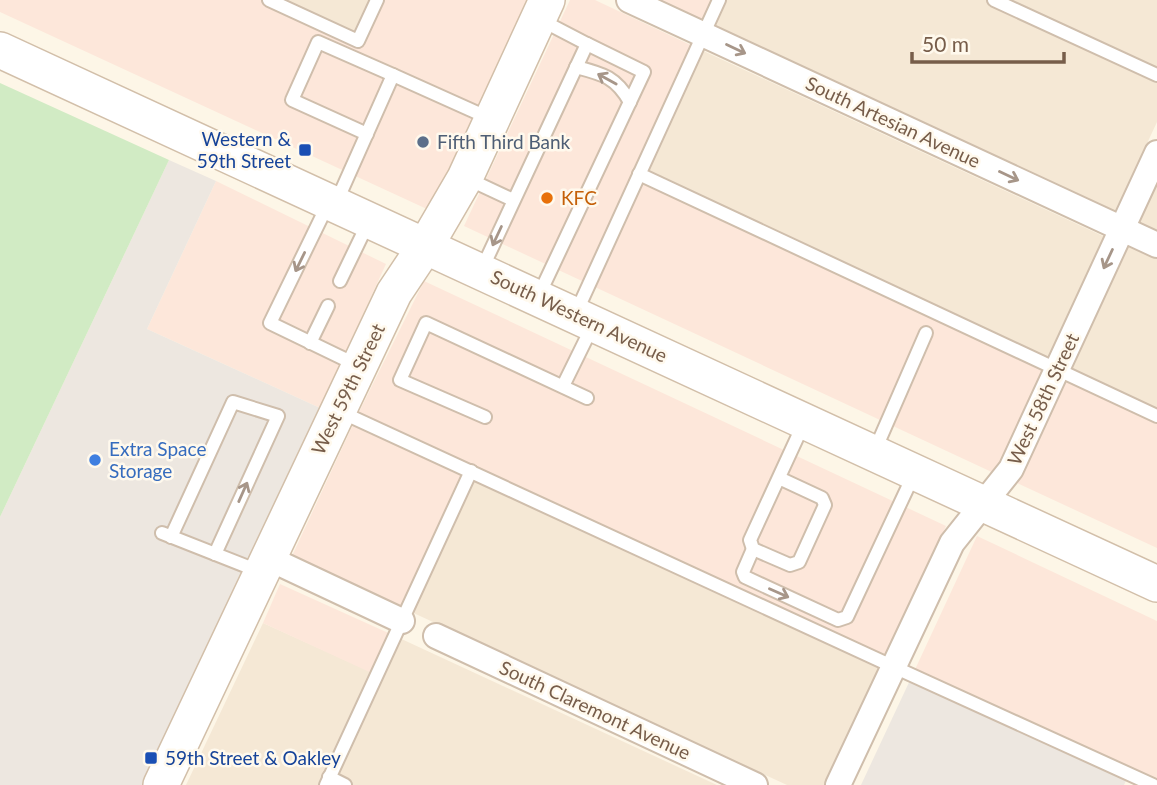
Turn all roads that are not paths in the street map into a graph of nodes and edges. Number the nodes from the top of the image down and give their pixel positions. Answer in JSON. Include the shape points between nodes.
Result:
{"nodes":[{"id":1,"x":269,"y":0,"type":"edge"},
{"id":2,"x":377,"y":0,"type":"edge"},
{"id":3,"x":629,"y":0,"type":"edge"},
{"id":4,"x":719,"y":0,"type":"edge"},
{"id":5,"x":994,"y":0,"type":"edge"},
{"id":6,"x":542,"y":9,"type":"edge"},
{"id":7,"x":703,"y":34,"type":"junction"},
{"id":8,"x":587,"y":44,"type":"junction"},
{"id":9,"x":0,"y":50,"type":"edge"},
{"id":10,"x":576,"y":67,"type":"junction"},
{"id":11,"x":393,"y":75,"type":"junction"},
{"id":12,"x":1157,"y":75,"type":"edge"},
{"id":13,"x":630,"y":102,"type":"junction"},
{"id":14,"x":492,"y":119,"type":"junction"},
{"id":15,"x":367,"y":134,"type":"junction"},
{"id":16,"x":1157,"y":152,"type":"edge"},
{"id":17,"x":639,"y":174,"type":"junction"},
{"id":18,"x":465,"y":178,"type":"junction"},
{"id":19,"x":513,"y":201,"type":"junction"},
{"id":20,"x":332,"y":203,"type":"junction"},
{"id":21,"x":370,"y":219,"type":"junction"},
{"id":22,"x":1122,"y":229,"type":"junction"},
{"id":23,"x":426,"y":245,"type":"junction"},
{"id":24,"x":1157,"y":245,"type":"edge"},
{"id":25,"x":481,"y":271,"type":"junction"},
{"id":26,"x":340,"y":281,"type":"dead end"},
{"id":27,"x":538,"y":298,"type":"junction"},
{"id":28,"x":328,"y":306,"type":"dead end"},
{"id":29,"x":584,"y":319,"type":"junction"},
{"id":30,"x":926,"y":333,"type":"dead end"},
{"id":31,"x":310,"y":343,"type":"junction"},
{"id":32,"x":359,"y":366,"type":"junction"},
{"id":33,"x":1057,"y":370,"type":"junction"},
{"id":34,"x":563,"y":386,"type":"junction"},
{"id":35,"x":587,"y":398,"type":"dead end"},
{"id":36,"x":338,"y":410,"type":"junction"},
{"id":37,"x":1157,"y":416,"type":"edge"},
{"id":38,"x":485,"y":417,"type":"dead end"},
{"id":39,"x":805,"y":422,"type":"junction"},
{"id":40,"x":874,"y":453,"type":"junction"},
{"id":41,"x":471,"y":471,"type":"junction"},
{"id":42,"x":915,"y":472,"type":"junction"},
{"id":43,"x":779,"y":478,"type":"junction"},
{"id":44,"x":982,"y":504,"type":"junction"},
{"id":45,"x":753,"y":550,"type":"junction"},
{"id":46,"x":215,"y":554,"type":"junction"},
{"id":47,"x":265,"y":565,"type":"junction"},
{"id":48,"x":1157,"y":584,"type":"edge"},
{"id":49,"x":402,"y":621,"type":"junction"},
{"id":50,"x":436,"y":636,"type":"dead end"},
{"id":51,"x":894,"y":667,"type":"junction"},
{"id":52,"x":327,"y":781,"type":"edge"},
{"id":53,"x":161,"y":785,"type":"edge"},
{"id":54,"x":345,"y":785,"type":"edge"},
{"id":55,"x":755,"y":785,"type":"edge"},
{"id":56,"x":838,"y":785,"type":"edge"},
{"id":57,"x":1153,"y":785,"type":"edge"}],
"edges":[{"from":1,"to":2,"type":"lane","via":[[358,41]]},
{"from":3,"to":7,"type":"street","name":"South Artesian Avenue"},
{"from":4,"to":7,"type":"lane"},
{"from":5,"to":12,"type":"lane"},
{"from":6,"to":8,"type":"lane"},
{"from":6,"to":14,"type":"main road","name":"West 59th Street"},
{"from":7,"to":17,"type":"lane"},
{"from":7,"to":22,"type":"street","name":"South Artesian Avenue","one_way":true},
{"from":8,"to":10,"type":"lane"},
{"from":8,"to":13,"type":"lane","via":[[644,72]]},
{"from":9,"to":20,"type":"main road","name":"South Western Avenue"},
{"from":13,"to":10,"type":"lane","one_way":true,"via":[[622,87]]},
{"from":10,"to":19,"type":"lane"},
{"from":11,"to":14,"type":"lane"},
{"from":11,"to":15,"type":"lane"},
{"from":11,"to":15,"type":"lane","via":[[318,42],[292,100]]},
{"from":13,"to":27,"type":"lane"},
{"from":14,"to":18,"type":"main road","name":"West 59th Street"},
{"from":15,"to":20,"type":"lane"},
{"from":16,"to":22,"type":"street","name":"West 58th Street"},
{"from":17,"to":29,"type":"lane"},
{"from":17,"to":33,"type":"lane"},
{"from":18,"to":19,"type":"lane"},
{"from":18,"to":23,"type":"main road","name":"West 59th Street"},
{"from":19,"to":25,"type":"lane","one_way":true},
{"from":20,"to":21,"type":"main road","name":"South Western Avenue"},
{"from":20,"to":31,"type":"lane","one_way":true,"via":[[270,323]]},
{"from":21,"to":23,"type":"main road","name":"South Western Avenue"},
{"from":21,"to":26,"type":"lane"},
{"from":22,"to":24,"type":"street","name":"South Artesian Avenue"},
{"from":22,"to":33,"type":"street","name":"West 58th Street","one_way":true},
{"from":23,"to":25,"type":"main road","name":"South Western Avenue"},
{"from":23,"to":32,"type":"main road","name":"West 59th Street","via":[[394,293]]},
{"from":25,"to":27,"type":"main road","name":"South Western Avenue"},
{"from":27,"to":29,"type":"main road","name":"South Western Avenue"},
{"from":28,"to":31,"type":"lane"},
{"from":29,"to":34,"type":"lane"},
{"from":29,"to":39,"type":"main road","name":"South Western Avenue"},
{"from":30,"to":40,"type":"lane"},
{"from":31,"to":32,"type":"lane"},
{"from":32,"to":36,"type":"main road","name":"West 59th Street"},
{"from":33,"to":37,"type":"lane"},
{"from":33,"to":44,"type":"street","name":"West 58th Street","via":[[1011,469]]},
{"from":34,"to":35,"type":"lane"},
{"from":34,"to":38,"type":"lane","via":[[426,323],[400,380]]},
{"from":36,"to":41,"type":"lane"},
{"from":36,"to":47,"type":"main road","name":"West 59th Street"},
{"from":39,"to":40,"type":"main road","name":"South Western Avenue"},
{"from":39,"to":43,"type":"lane"},
{"from":40,"to":42,"type":"main road","name":"South Western Avenue"},
{"from":41,"to":49,"type":"lane"},
{"from":41,"to":51,"type":"lane"},
{"from":42,"to":44,"type":"main road","name":"South Western Avenue"},
{"from":45,"to":42,"type":"lane","one_way":true,"via":[[745,577],[838,620],[847,617]]},
{"from":43,"to":45,"type":"lane","via":[[750,540]]},
{"from":43,"to":45,"type":"lane","via":[[822,498],[825,505],[799,562],[790,565]]},
{"from":44,"to":48,"type":"main road","name":"South Western Avenue"},
{"from":44,"to":51,"type":"street","name":"West 58th Street","via":[[951,544]]},
{"from":46,"to":46,"type":"lane","one_way":true,"via":[[278,416],[233,402],[166,535]]},
{"from":46,"to":47,"type":"lane"},
{"from":47,"to":49,"type":"street"},
{"from":47,"to":53,"type":"main road","name":"West 59th Street"},
{"from":49,"to":52,"type":"lane"},
{"from":50,"to":55,"type":"street","name":"South Claremont Avenue"},
{"from":51,"to":56,"type":"street","name":"West 58th Street"},
{"from":51,"to":57,"type":"lane"},
{"from":52,"to":54,"type":"lane"}]}
